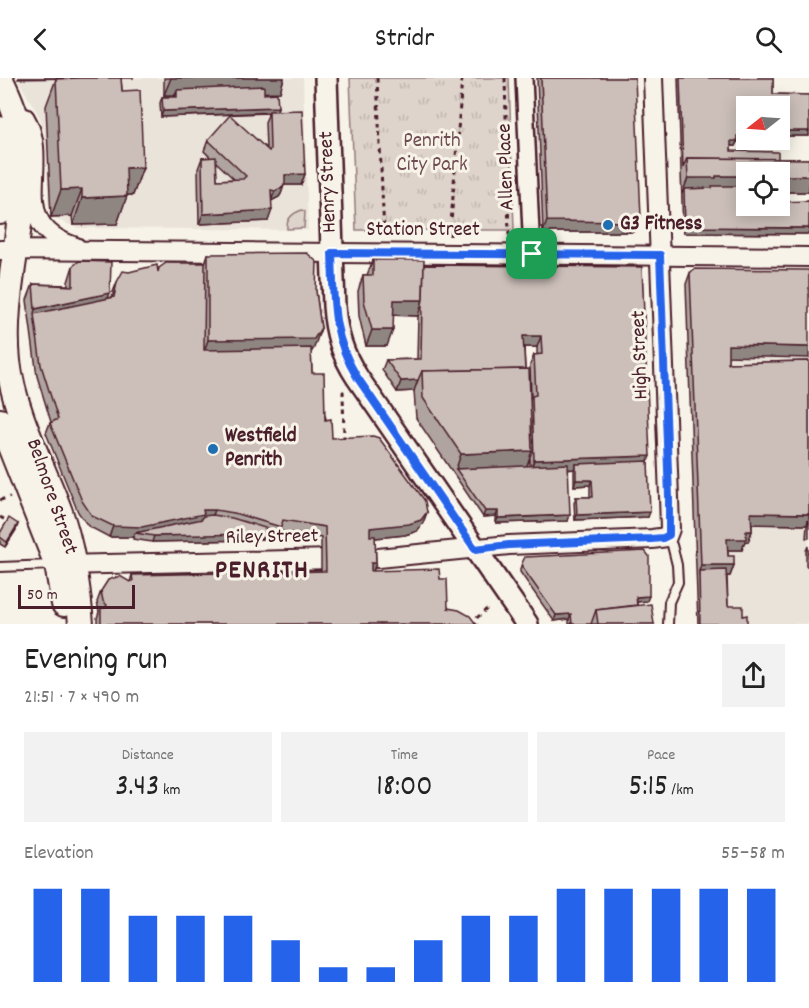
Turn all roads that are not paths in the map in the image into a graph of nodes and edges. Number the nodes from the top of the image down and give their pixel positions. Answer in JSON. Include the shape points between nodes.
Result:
{"nodes":[{"id":1,"x":326,"y":78,"type":"edge"},
{"id":2,"x":524,"y":78,"type":"edge"},
{"id":3,"x":652,"y":78,"type":"edge"},
{"id":4,"x":5,"y":87,"type":"edge"},
{"id":5,"x":0,"y":129,"type":"edge"},
{"id":6,"x":0,"y":212,"type":"edge"},
{"id":7,"x":7,"y":250,"type":"edge"},
{"id":8,"x":93,"y":251,"type":"junction"},
{"id":9,"x":332,"y":253,"type":"junction"},
{"id":10,"x":532,"y":254,"type":"junction"},
{"id":11,"x":660,"y":255,"type":"junction"},
{"id":12,"x":809,"y":257,"type":"edge"},
{"id":13,"x":0,"y":421,"type":"edge"},
{"id":14,"x":666,"y":537,"type":"junction"},
{"id":15,"x":475,"y":549,"type":"junction"},
{"id":16,"x":66,"y":565,"type":"junction"},
{"id":17,"x":0,"y":567,"type":"edge"},
{"id":18,"x":65,"y":624,"type":"edge"},
{"id":19,"x":81,"y":624,"type":"edge"},
{"id":20,"x":527,"y":624,"type":"edge"},
{"id":21,"x":668,"y":624,"type":"edge"}],
"edges":[{"from":1,"to":9,"type":"main road","name":"Henry Street"},
{"from":2,"to":10,"type":"street","name":"Allen Place"},
{"from":3,"to":11,"type":"street","name":"High Street"},
{"from":4,"to":7,"type":"highway","name":"Belmore Street","via":[[20,134],[23,176],[22,198]]},
{"from":4,"to":8,"type":"street","via":[[31,130],[35,207],[42,226],[61,242]]},
{"from":5,"to":6,"type":"highway"},
{"from":7,"to":8,"type":"street","name":"Station Street"},
{"from":7,"to":16,"type":"highway","name":"Belmore Street","via":[[9,363],[23,418],[60,511]]},
{"from":8,"to":9,"type":"street","name":"Station Street"},
{"from":9,"to":10,"type":"street","name":"Station Street"},
{"from":9,"to":15,"type":"main road","name":"Henry Street","via":[[336,326],[344,354]]},
{"from":10,"to":11,"type":"street","name":"Station Street"},
{"from":11,"to":12,"type":"street","name":"Station Street"},
{"from":11,"to":14,"type":"street","name":"High Street","via":[[670,529]]},
{"from":13,"to":16,"type":"highway","name":"Belmore Street"},
{"from":14,"to":15,"type":"street","name":"Riley Street"},
{"from":14,"to":21,"type":"lane","name":"High Street","via":[[672,544],[678,582],[669,602]]},
{"from":15,"to":16,"type":"street","name":"Riley Street","via":[[378,558]]},
{"from":15,"to":20,"type":"main road","name":"Henry Street"},
{"from":16,"to":17,"type":"lane"},
{"from":16,"to":18,"type":"highway"},
{"from":16,"to":19,"type":"highway"}]}
